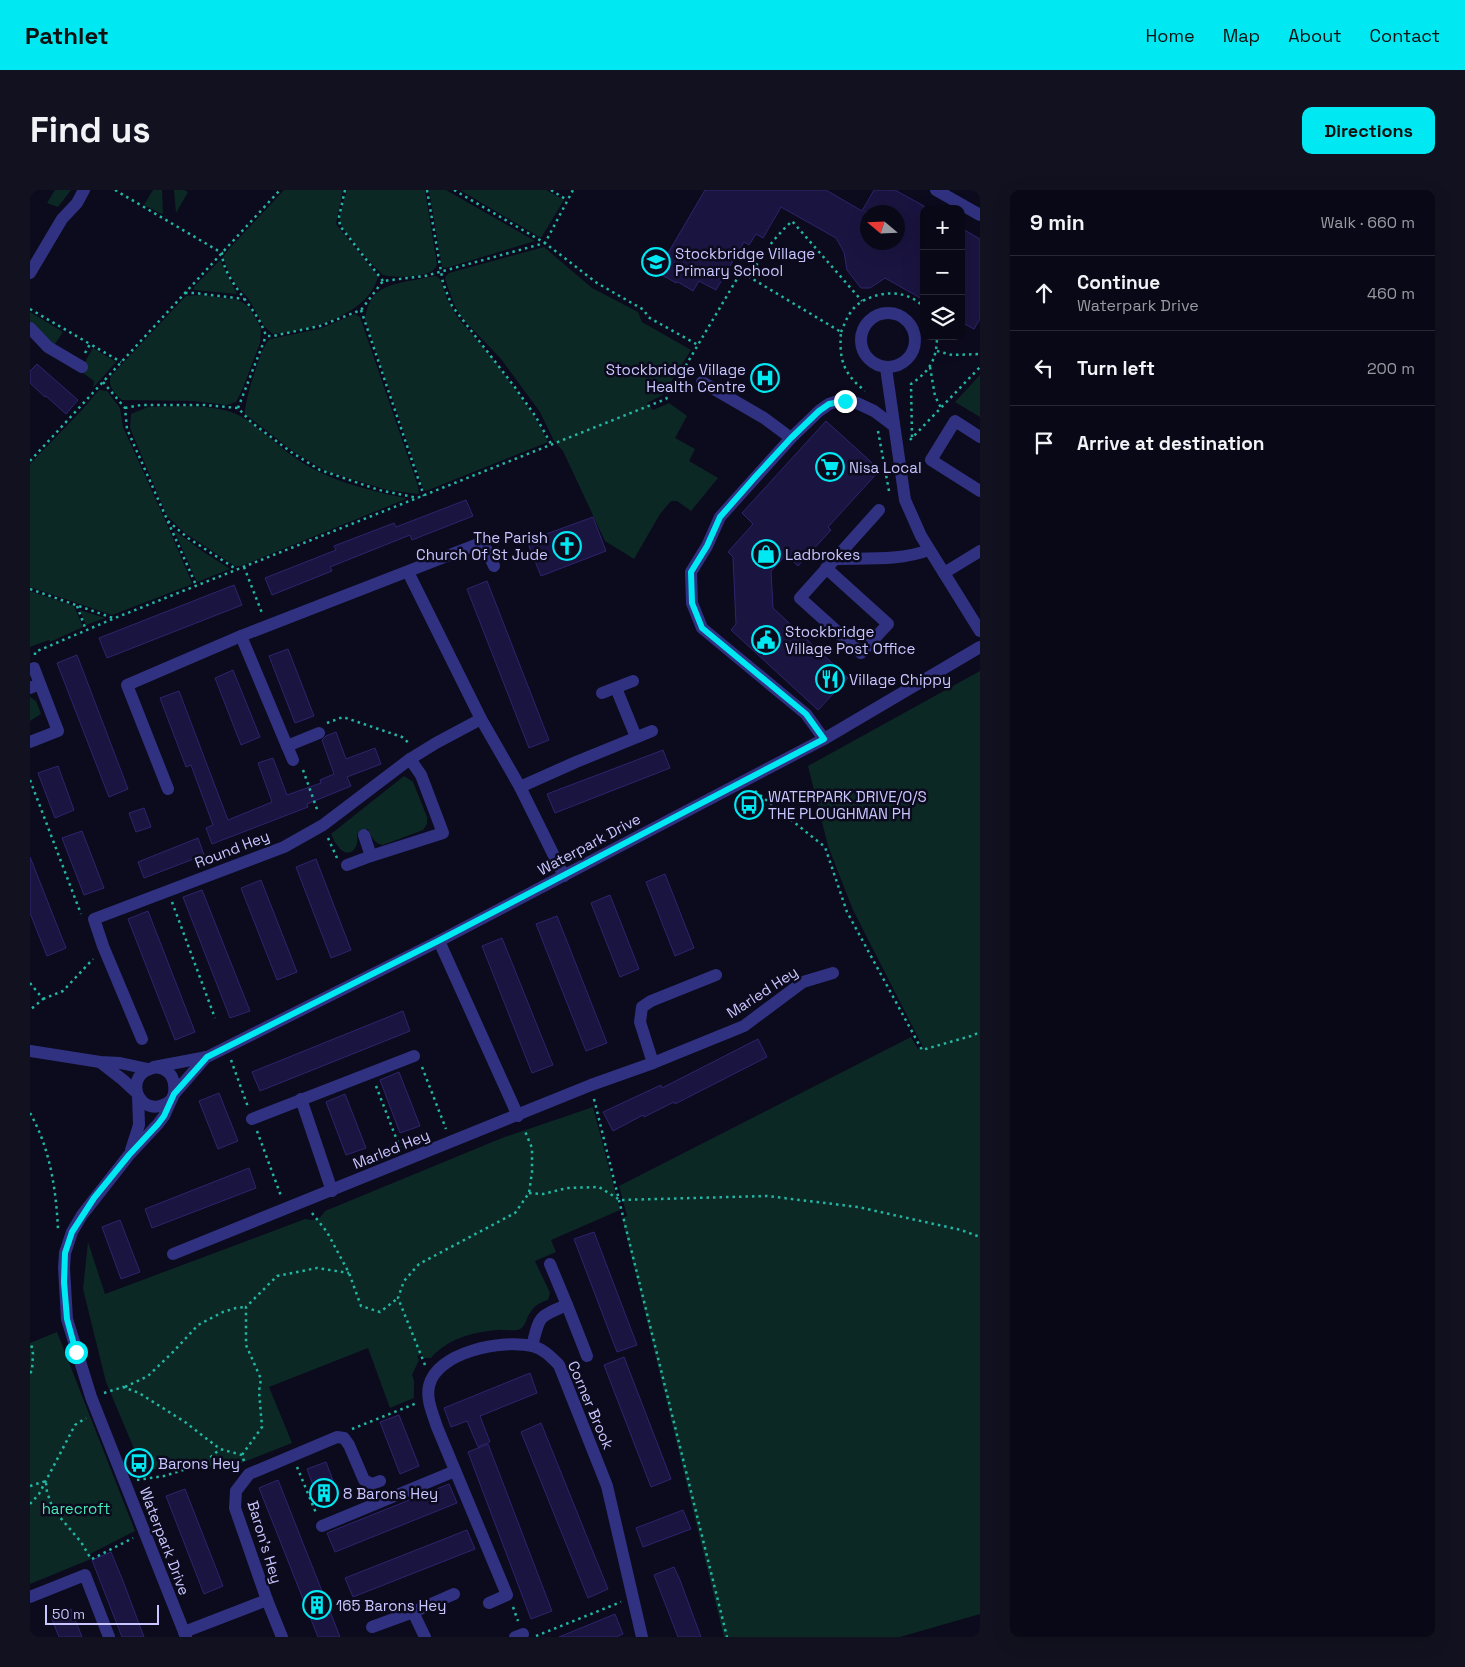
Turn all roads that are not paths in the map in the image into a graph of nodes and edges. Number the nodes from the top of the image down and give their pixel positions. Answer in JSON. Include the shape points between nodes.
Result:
{"nodes":[{"id":1,"x":84,"y":190,"type":"edge"},
{"id":2,"x":936,"y":190,"type":"edge"},
{"id":3,"x":980,"y":215,"type":"edge"},
{"id":4,"x":30,"y":273,"type":"edge"},
{"id":5,"x":30,"y":328,"type":"edge"},
{"id":6,"x":80,"y":366,"type":"road end"},
{"id":7,"x":886,"y":368,"type":"junction"},
{"id":8,"x":702,"y":382,"type":"dead end"},
{"id":9,"x":894,"y":426,"type":"junction"},
{"id":10,"x":980,"y":437,"type":"edge"},
{"id":11,"x":791,"y":438,"type":"junction"},
{"id":12,"x":980,"y":491,"type":"edge"},
{"id":13,"x":879,"y":510,"type":"dead end"},
{"id":14,"x":929,"y":550,"type":"junction"},
{"id":15,"x":980,"y":551,"type":"edge"},
{"id":16,"x":831,"y":564,"type":"junction"},
{"id":17,"x":494,"y":566,"type":"dead end"},
{"id":18,"x":408,"y":572,"type":"junction"},
{"id":19,"x":944,"y":573,"type":"junction"},
{"id":20,"x":980,"y":631,"type":"edge"},
{"id":21,"x":241,"y":636,"type":"junction"},
{"id":22,"x":980,"y":647,"type":"edge"},
{"id":23,"x":34,"y":668,"type":"road end"},
{"id":24,"x":633,"y":682,"type":"dead end"},
{"id":25,"x":35,"y":686,"type":"edge"},
{"id":26,"x":616,"y":688,"type":"junction"},
{"id":27,"x":602,"y":693,"type":"dead end"},
{"id":28,"x":481,"y":719,"type":"junction"},
{"id":29,"x":652,"y":731,"type":"dead end"},
{"id":30,"x":319,"y":733,"type":"road end"},
{"id":31,"x":636,"y":737,"type":"junction"},
{"id":32,"x":824,"y":739,"type":"junction"},
{"id":33,"x":30,"y":742,"type":"edge"},
{"id":34,"x":287,"y":746,"type":"junction"},
{"id":35,"x":415,"y":756,"type":"junction"},
{"id":36,"x":293,"y":760,"type":"dead end"},
{"id":37,"x":520,"y":788,"type":"junction"},
{"id":38,"x":168,"y":789,"type":"dead end"},
{"id":39,"x":364,"y":835,"type":"dead end"},
{"id":40,"x":371,"y":856,"type":"junction"},
{"id":41,"x":348,"y":865,"type":"dead end"},
{"id":42,"x":564,"y":876,"type":"junction"},
{"id":43,"x":438,"y":941,"type":"junction"},
{"id":44,"x":833,"y":974,"type":"dead end"},
{"id":45,"x":716,"y":975,"type":"dead end"},
{"id":46,"x":142,"y":1040,"type":"dead end"},
{"id":47,"x":30,"y":1051,"type":"edge"},
{"id":48,"x":414,"y":1056,"type":"road end"},
{"id":49,"x":207,"y":1057,"type":"junction"},
{"id":50,"x":100,"y":1062,"type":"junction"},
{"id":51,"x":653,"y":1062,"type":"junction"},
{"id":52,"x":151,"y":1068,"type":"junction"},
{"id":53,"x":138,"y":1095,"type":"junction"},
{"id":54,"x":172,"y":1097,"type":"junction"},
{"id":55,"x":301,"y":1099,"type":"junction"},
{"id":56,"x":518,"y":1116,"type":"junction"},
{"id":57,"x":252,"y":1119,"type":"dead end"},
{"id":58,"x":129,"y":1155,"type":"junction"},
{"id":59,"x":332,"y":1190,"type":"junction"},
{"id":60,"x":173,"y":1254,"type":"dead end"},
{"id":61,"x":550,"y":1264,"type":"dead end"},
{"id":62,"x":567,"y":1305,"type":"junction"},
{"id":63,"x":532,"y":1346,"type":"junction"},
{"id":64,"x":588,"y":1356,"type":"dead end"},
{"id":65,"x":456,"y":1470,"type":"junction"},
{"id":66,"x":379,"y":1502,"type":"junction"},
{"id":67,"x":322,"y":1526,"type":"road end"},
{"id":68,"x":454,"y":1594,"type":"dead end"},
{"id":69,"x":30,"y":1597,"type":"edge"},
{"id":70,"x":266,"y":1600,"type":"junction"},
{"id":71,"x":489,"y":1603,"type":"dead end"},
{"id":72,"x":413,"y":1612,"type":"junction"},
{"id":73,"x":372,"y":1627,"type":"dead end"},
{"id":74,"x":185,"y":1635,"type":"edge"},
{"id":75,"x":109,"y":1637,"type":"edge"},
{"id":76,"x":282,"y":1637,"type":"edge"},
{"id":77,"x":425,"y":1637,"type":"edge"},
{"id":78,"x":642,"y":1637,"type":"edge"}],
"edges":[{"from":1,"to":4,"type":"street","via":[[62,219]]},
{"from":2,"to":3,"type":"street"},
{"from":5,"to":6,"type":"street","via":[[48,347]]},
{"from":7,"to":7,"type":"street","via":[[874,364],[864,354],[860,341],[863,328],[871,317],[884,312],[897,313],[908,320],[915,332],[916,345],[910,357],[900,365]]},
{"from":7,"to":9,"type":"street"},
{"from":8,"to":11,"type":"street","via":[[764,418]]},
{"from":9,"to":11,"type":"street","via":[[874,410],[845,401],[829,404]]},
{"from":9,"to":14,"type":"street","via":[[905,500]]},
{"from":10,"to":12,"type":"street","via":[[955,421],[931,460]]},
{"from":11,"to":32,"type":"street","via":[[720,517],[691,572],[692,603],[702,628],[806,714]]},
{"from":13,"to":16,"type":"street"},
{"from":14,"to":16,"type":"street"},
{"from":14,"to":19,"type":"street"},
{"from":15,"to":19,"type":"street"},
{"from":16,"to":16,"type":"street","via":[[888,624],[861,653],[800,598]]},
{"from":17,"to":18,"type":"street","via":[[483,542]]},
{"from":18,"to":21,"type":"street"},
{"from":18,"to":28,"type":"street"},
{"from":19,"to":20,"type":"street"},
{"from":21,"to":34,"type":"street"},
{"from":21,"to":38,"type":"street","via":[[127,685]]},
{"from":22,"to":32,"type":"street","name":"Waterpark Drive"},
{"from":23,"to":25,"type":"street"},
{"from":24,"to":26,"type":"street"},
{"from":25,"to":33,"type":"street","via":[[58,731]]},
{"from":26,"to":27,"type":"street"},
{"from":26,"to":31,"type":"street"},
{"from":28,"to":35,"type":"street","name":"Round Hey"},
{"from":28,"to":37,"type":"street"},
{"from":29,"to":31,"type":"street"},
{"from":30,"to":34,"type":"street"},
{"from":31,"to":37,"type":"street"},
{"from":32,"to":42,"type":"street","name":"Waterpark Drive"},
{"from":34,"to":36,"type":"street"},
{"from":35,"to":40,"type":"street","via":[[443,833]]},
{"from":35,"to":46,"type":"street","name":"Round Hey","via":[[323,825],[284,847],[94,919]]},
{"from":37,"to":42,"type":"street"},
{"from":39,"to":40,"type":"street"},
{"from":40,"to":41,"type":"street"},
{"from":42,"to":43,"type":"street","name":"Waterpark Drive"},
{"from":43,"to":49,"type":"street","name":"Waterpark Drive"},
{"from":43,"to":56,"type":"street"},
{"from":44,"to":51,"type":"street","name":"Marled Hey","via":[[802,982],[744,1026]]},
{"from":45,"to":51,"type":"street","via":[[642,1007],[640,1022]]},
{"from":47,"to":50,"type":"street"},
{"from":48,"to":55,"type":"street"},
{"from":49,"to":52,"type":"street","name":"Waterpark Drive"},
{"from":49,"to":54,"type":"street","name":"Waterpark Drive"},
{"from":50,"to":52,"type":"street"},
{"from":50,"to":53,"type":"street"},
{"from":51,"to":56,"type":"street","name":"Marled Hey"},
{"from":52,"to":53,"type":"street","name":"Waterpark Drive","via":[[143,1072],[137,1082]]},
{"from":52,"to":54,"type":"street","via":[[171,1075],[175,1087]]},
{"from":53,"to":54,"type":"street","via":[[153,1106],[159,1106]]},
{"from":53,"to":58,"type":"street","name":"Waterpark Drive","via":[[139,1125]]},
{"from":54,"to":58,"type":"street","name":"Waterpark Drive","via":[[164,1116]]},
{"from":55,"to":57,"type":"street"},
{"from":55,"to":59,"type":"street"},
{"from":56,"to":59,"type":"street","name":"Marled Hey"},
{"from":58,"to":74,"type":"street","name":"Waterpark Drive","via":[[72,1232],[65,1253],[67,1319],[91,1397]]},
{"from":59,"to":60,"type":"street","name":"Marled Hey"},
{"from":61,"to":62,"type":"street"},
{"from":62,"to":63,"type":"street","via":[[544,1315]]},
{"from":62,"to":64,"type":"street"},
{"from":63,"to":65,"type":"street","name":"Corner Brook","via":[[512,1344],[473,1349],[453,1358],[432,1377],[428,1400]]},
{"from":63,"to":78,"type":"street","name":"Corner Brook","via":[[548,1353],[559,1365],[607,1486]]},
{"from":65,"to":66,"type":"street"},
{"from":65,"to":71,"type":"street","via":[[508,1594]]},
{"from":66,"to":67,"type":"street"},
{"from":66,"to":70,"type":"street","name":"Baron's Hey","via":[[376,1482],[364,1480],[344,1438],[337,1437],[250,1474],[236,1491],[235,1508]]},
{"from":68,"to":72,"type":"street"},
{"from":69,"to":75,"type":"street","via":[[85,1575]]},
{"from":70,"to":74,"type":"street"},
{"from":70,"to":76,"type":"street","name":"Baron's Hey"},
{"from":72,"to":73,"type":"street"},
{"from":72,"to":77,"type":"street"}]}
